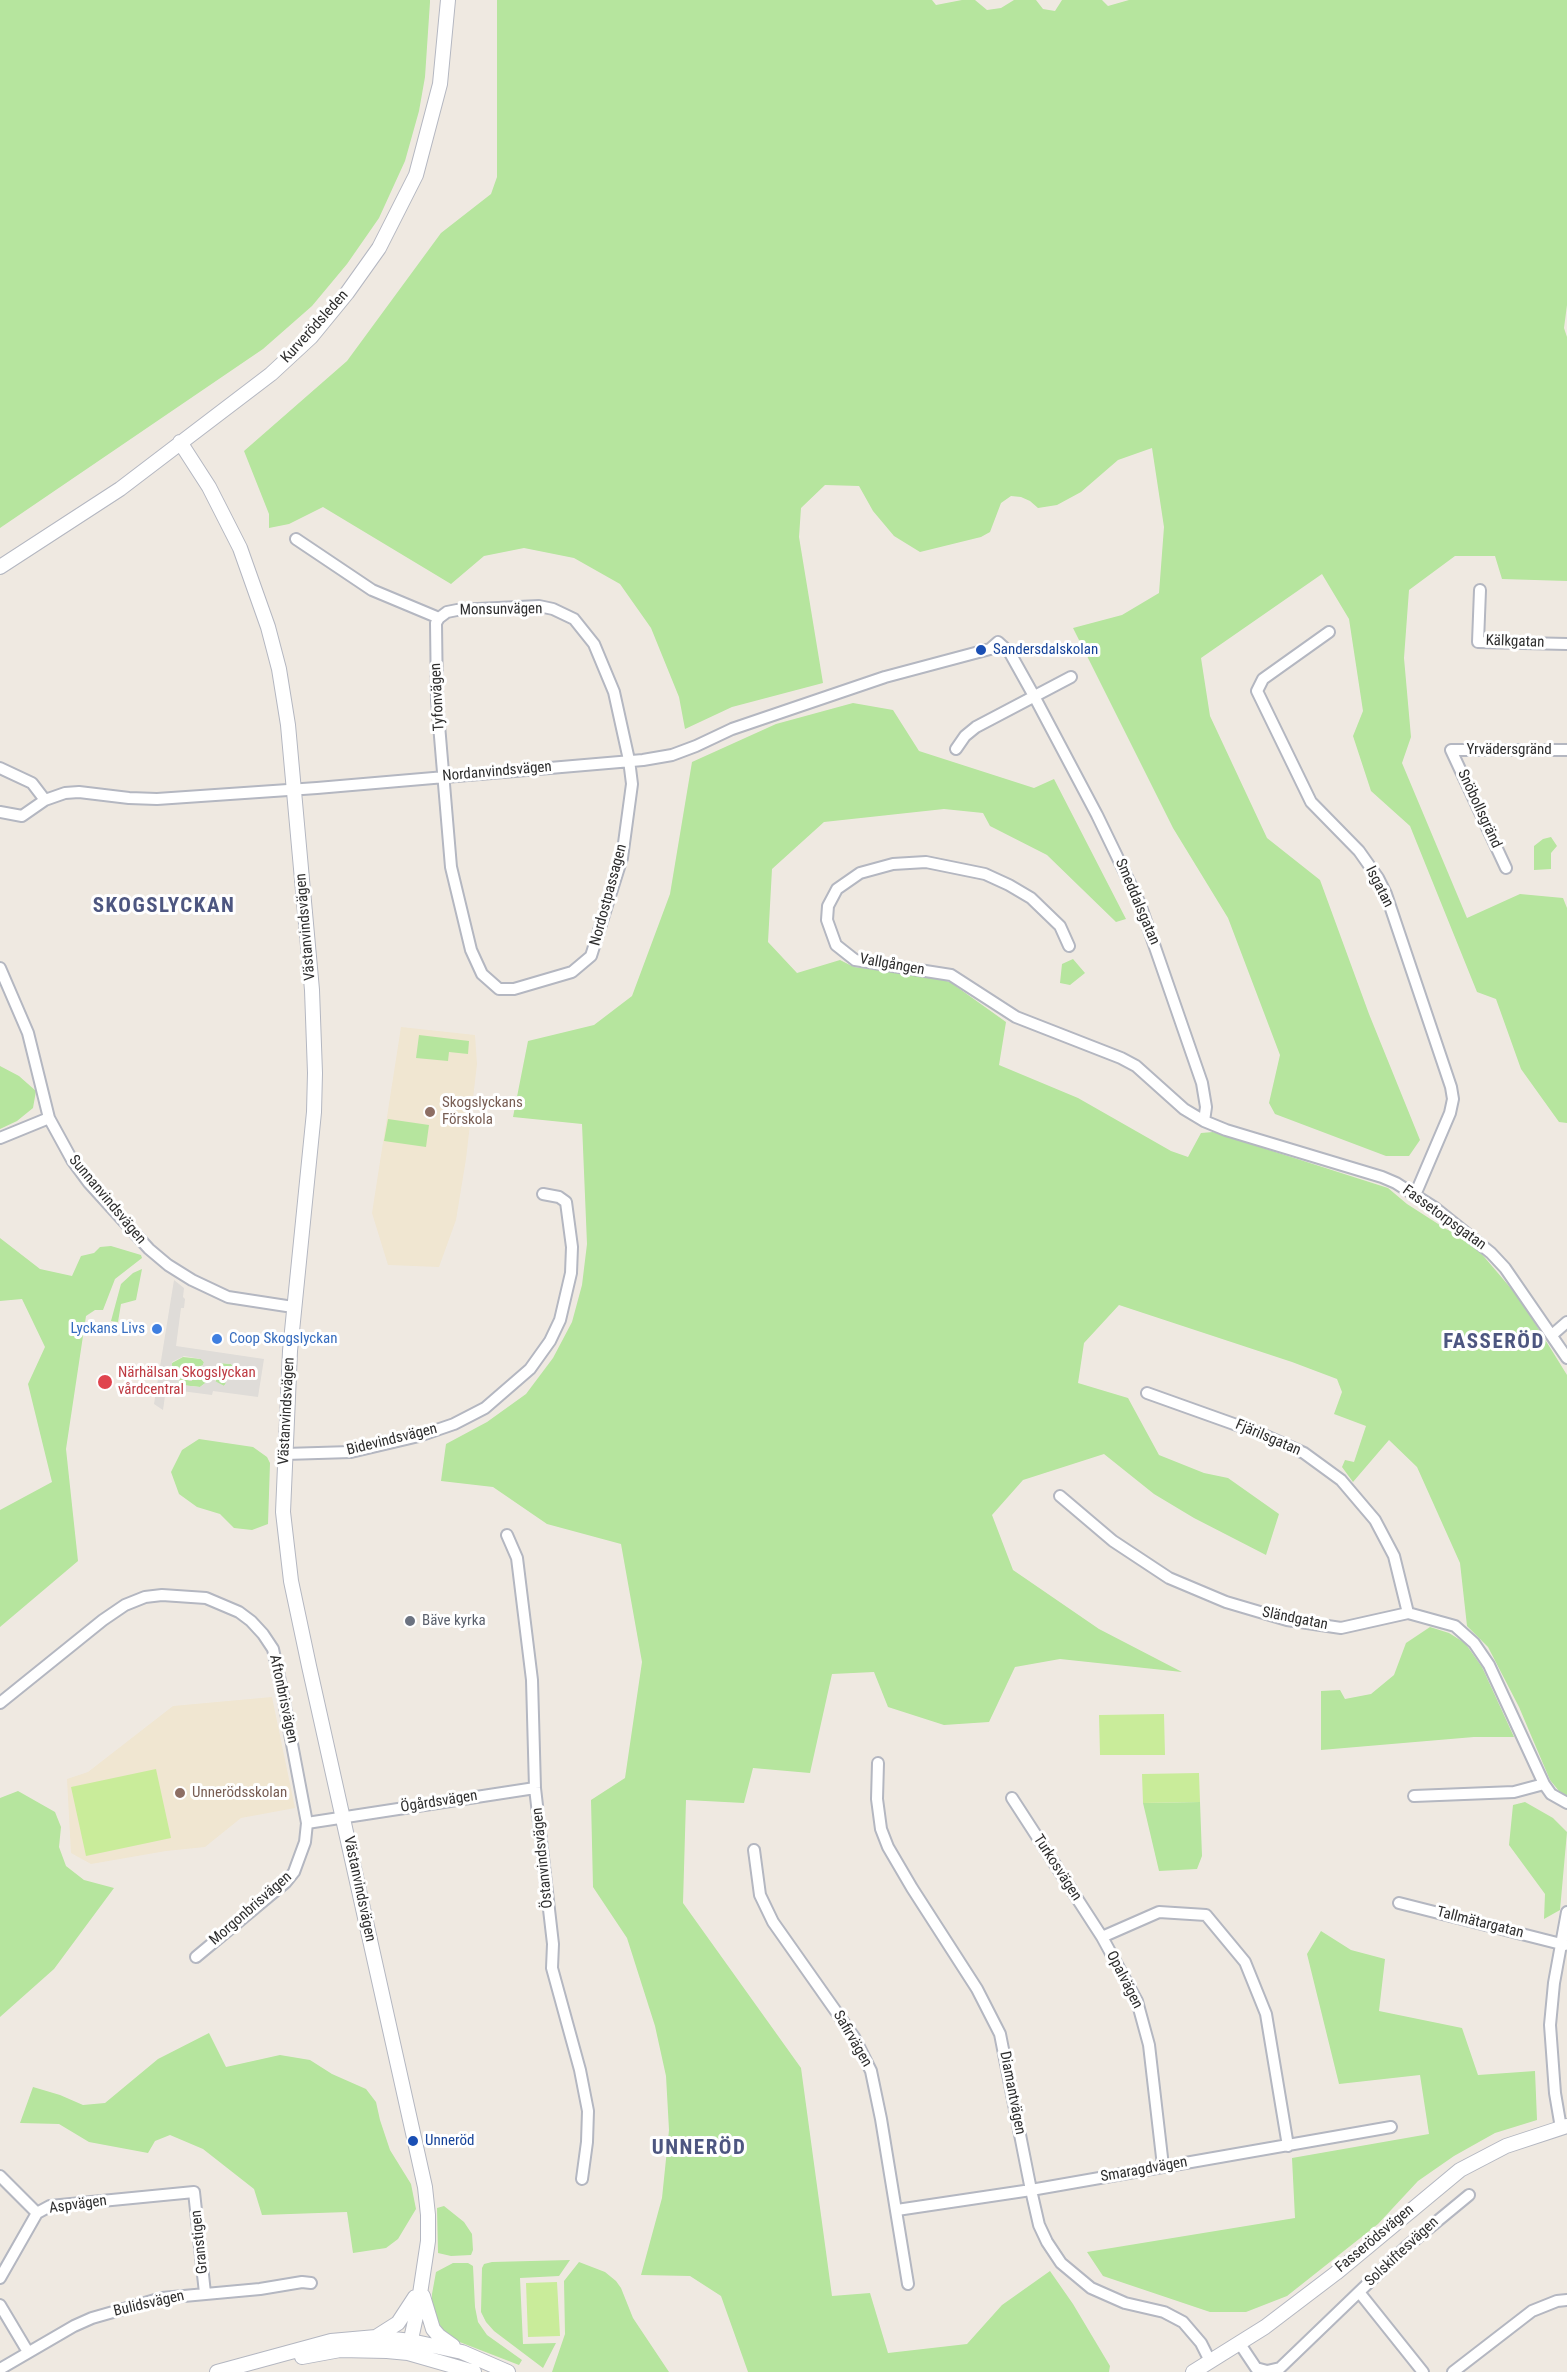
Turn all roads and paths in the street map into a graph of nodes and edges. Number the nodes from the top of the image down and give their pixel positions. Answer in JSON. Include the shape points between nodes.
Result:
{"nodes":[{"id":1,"x":448,"y":0,"type":"edge"},
{"id":2,"x":180,"y":442,"type":"junction"},
{"id":3,"x":296,"y":539,"type":"dead end"},
{"id":4,"x":0,"y":567,"type":"edge"},
{"id":5,"x":1480,"y":590,"type":"dead end"},
{"id":6,"x":439,"y":618,"type":"junction"},
{"id":7,"x":1329,"y":632,"type":"dead end"},
{"id":8,"x":1567,"y":644,"type":"edge"},
{"id":9,"x":994,"y":645,"type":"joint"},
{"id":10,"x":1071,"y":677,"type":"dead end"},
{"id":11,"x":1034,"y":696,"type":"junction"},
{"id":12,"x":956,"y":749,"type":"dead end"},
{"id":13,"x":1451,"y":750,"type":"joint"},
{"id":14,"x":1567,"y":750,"type":"edge"},
{"id":15,"x":629,"y":760,"type":"junction"},
{"id":16,"x":0,"y":768,"type":"edge"},
{"id":17,"x":444,"y":777,"type":"junction"},
{"id":18,"x":295,"y":789,"type":"junction"},
{"id":19,"x":45,"y":800,"type":"junction"},
{"id":20,"x":0,"y":812,"type":"edge"},
{"id":21,"x":1506,"y":868,"type":"dead end"},
{"id":22,"x":1069,"y":946,"type":"dead end"},
{"id":23,"x":0,"y":968,"type":"edge"},
{"id":24,"x":49,"y":1118,"type":"junction"},
{"id":25,"x":1204,"y":1121,"type":"junction"},
{"id":26,"x":0,"y":1138,"type":"edge"},
{"id":27,"x":543,"y":1194,"type":"dead end"},
{"id":28,"x":1415,"y":1195,"type":"junction"},
{"id":29,"x":293,"y":1307,"type":"junction"},
{"id":30,"x":1567,"y":1322,"type":"edge"},
{"id":31,"x":1552,"y":1335,"type":"junction"},
{"id":32,"x":1567,"y":1358,"type":"edge"},
{"id":33,"x":1147,"y":1393,"type":"dead end"},
{"id":34,"x":285,"y":1454,"type":"junction"},
{"id":35,"x":1060,"y":1496,"type":"dead end"},
{"id":36,"x":507,"y":1534,"type":"dead end"},
{"id":37,"x":1408,"y":1613,"type":"junction"},
{"id":38,"x":0,"y":1703,"type":"edge"},
{"id":39,"x":878,"y":1763,"type":"dead end"},
{"id":40,"x":1544,"y":1784,"type":"junction"},
{"id":41,"x":535,"y":1788,"type":"junction"},
{"id":42,"x":1414,"y":1796,"type":"dead end"},
{"id":43,"x":1012,"y":1798,"type":"dead end"},
{"id":44,"x":1567,"y":1803,"type":"edge"},
{"id":45,"x":343,"y":1817,"type":"junction"},
{"id":46,"x":307,"y":1823,"type":"junction"},
{"id":47,"x":753,"y":1850,"type":"dead end"},
{"id":48,"x":1399,"y":1903,"type":"dead end"},
{"id":49,"x":1567,"y":1912,"type":"edge"},
{"id":50,"x":1102,"y":1938,"type":"junction"},
{"id":51,"x":1564,"y":1944,"type":"edge"},
{"id":52,"x":196,"y":1957,"type":"dead end"},
{"id":53,"x":1391,"y":2127,"type":"dead end"},
{"id":54,"x":1564,"y":2127,"type":"edge"},
{"id":55,"x":1288,"y":2146,"type":"junction"},
{"id":56,"x":1162,"y":2166,"type":"junction"},
{"id":57,"x":0,"y":2176,"type":"edge"},
{"id":58,"x":582,"y":2179,"type":"dead end"},
{"id":59,"x":1031,"y":2190,"type":"junction"},
{"id":60,"x":194,"y":2192,"type":"joint"},
{"id":61,"x":1469,"y":2195,"type":"dead end"},
{"id":62,"x":897,"y":2210,"type":"junction"},
{"id":63,"x":37,"y":2213,"type":"junction"},
{"id":64,"x":0,"y":2278,"type":"edge"},
{"id":65,"x":311,"y":2283,"type":"dead end"},
{"id":66,"x":908,"y":2283,"type":"dead end"},
{"id":67,"x":422,"y":2285,"type":"junction"},
{"id":68,"x":1359,"y":2292,"type":"junction"},
{"id":69,"x":205,"y":2293,"type":"junction"},
{"id":70,"x":1567,"y":2300,"type":"edge"},
{"id":71,"x":0,"y":2305,"type":"edge"},
{"id":72,"x":376,"y":2337,"type":"junction"},
{"id":73,"x":1240,"y":2344,"type":"junction"},
{"id":74,"x":410,"y":2347,"type":"junction"},
{"id":75,"x":28,"y":2352,"type":"junction"},
{"id":76,"x":462,"y":2352,"type":"junction"},
{"id":77,"x":1210,"y":2361,"type":"junction"},
{"id":78,"x":0,"y":2368,"type":"edge"},
{"id":79,"x":217,"y":2372,"type":"edge"},
{"id":80,"x":243,"y":2372,"type":"edge"},
{"id":81,"x":474,"y":2372,"type":"edge"},
{"id":82,"x":508,"y":2372,"type":"edge"},
{"id":83,"x":1193,"y":2372,"type":"edge"},
{"id":84,"x":1423,"y":2372,"type":"edge"},
{"id":85,"x":1453,"y":2372,"type":"edge"}],
"edges":[{"from":1,"to":2,"type":"street","name":"Kurverödsleden","via":[[444,57],[434,112],[416,175],[379,248],[311,337]]},
{"from":2,"to":4,"type":"street","name":"Kurverödsleden","via":[[120,489]]},
{"from":2,"to":18,"type":"street","name":"Västanvindsvägen","via":[[209,487],[240,548],[268,627],[279,669]]},
{"from":3,"to":6,"type":"street","name":"Monsunvägen","via":[[372,590]]},
{"from":5,"to":8,"type":"street","name":"Kälkgatan","via":[[1478,642]]},
{"from":6,"to":15,"type":"street","name":"Monsunvägen","via":[[457,610],[539,606],[574,619],[594,644],[609,677]]},
{"from":6,"to":17,"type":"street","name":"Tyfonvägen","via":[[437,701]]},
{"from":7,"to":28,"type":"street","name":"Isgatan","via":[[1263,680],[1257,691],[1311,802],[1359,851],[1386,894],[1451,1087],[1450,1113]]},
{"from":9,"to":11,"type":"street","name":"Smeddalsgatan","via":[[1010,653]]},
{"from":9,"to":15,"type":"street","name":"Nordanvindsvägen","via":[[732,729],[672,755]]},
{"from":10,"to":11,"type":"street"},
{"from":11,"to":12,"type":"street","via":[[976,727]]},
{"from":11,"to":25,"type":"street","name":"Smeddalsgatan","via":[[1140,904],[1202,1083]]},
{"from":13,"to":14,"type":"street","name":"Yrvädersgränd"},
{"from":13,"to":21,"type":"street","name":"Snöbollsgränd"},
{"from":15,"to":17,"type":"street","name":"Nordanvindsvägen"},
{"from":15,"to":17,"type":"street","name":"Nordostpassagen","via":[[632,784],[622,858],[591,956],[572,972],[507,990],[493,985],[482,974],[471,950],[451,867]]},
{"from":16,"to":19,"type":"street","via":[[32,783]]},
{"from":17,"to":18,"type":"street","name":"Nordanvindsvägen"},
{"from":18,"to":19,"type":"street","name":"Nordanvindsvägen","via":[[158,799],[72,792]]},
{"from":18,"to":29,"type":"street","name":"Västanvindsvägen","via":[[315,1073]]},
{"from":19,"to":20,"type":"street","via":[[22,816]]},
{"from":22,"to":25,"type":"street","name":"Vallgången","via":[[1060,927],[1031,898],[1009,885],[977,872],[926,862],[893,864],[860,873],[837,889],[828,906],[827,920],[836,945],[855,960],[951,975],[1016,1017],[1136,1066],[1184,1109]]},
{"from":23,"to":24,"type":"street","name":"Sunnanvindsvägen","via":[[28,1033]]},
{"from":24,"to":26,"type":"street"},
{"from":24,"to":29,"type":"street","name":"Sunnanvindsvägen","via":[[89,1182],[162,1260],[214,1292]]},
{"from":25,"to":28,"type":"street","name":"Fassetorpsgatan","via":[[1382,1177]]},
{"from":27,"to":34,"type":"street","name":"Bidevindsvägen","via":[[566,1202],[571,1273],[560,1320],[530,1369],[485,1408],[454,1424],[351,1452]]},
{"from":28,"to":31,"type":"street","name":"Fassetorpsgatan","via":[[1491,1253]]},
{"from":29,"to":34,"type":"street","name":"Västanvindsvägen"},
{"from":30,"to":31,"type":"street"},
{"from":31,"to":32,"type":"street","name":"Fassetorpsgatan"},
{"from":33,"to":37,"type":"street","name":"Fjärilsgatan","via":[[1259,1432],[1304,1453],[1341,1480],[1376,1520],[1394,1556]]},
{"from":34,"to":45,"type":"street","name":"Västanvindsvägen","via":[[283,1512],[291,1581]]},
{"from":35,"to":37,"type":"street","name":"Sländgatan","via":[[1113,1541],[1160,1572],[1226,1602],[1287,1620],[1341,1628]]},
{"from":36,"to":41,"type":"street","name":"Östanvindsvägen","via":[[517,1558],[532,1680]]},
{"from":37,"to":40,"type":"street","name":"Sländgatan","via":[[1455,1626],[1474,1643],[1490,1665]]},
{"from":38,"to":46,"type":"street","name":"Aftonbrisvägen","via":[[125,1605],[162,1595],[206,1598],[224,1604],[251,1621],[273,1649]]},
{"from":39,"to":59,"type":"street","name":"Diamantvägen","via":[[877,1799],[888,1847],[977,1989],[1000,2034]]},
{"from":40,"to":42,"type":"street","via":[[1514,1792]]},
{"from":40,"to":44,"type":"street","name":"Sländgatan","via":[[1551,1794]]},
{"from":41,"to":45,"type":"street","name":"Ögårdsvägen"},
{"from":41,"to":58,"type":"street","name":"Östanvindsvägen","via":[[553,1944],[552,1968],[588,2111]]},
{"from":43,"to":50,"type":"street","name":"Turkosvägen"},
{"from":45,"to":46,"type":"street","name":"Ögårdsvägen"},
{"from":45,"to":67,"type":"street","name":"Västanvindsvägen","via":[[425,2187],[428,2241]]},
{"from":46,"to":52,"type":"street","name":"Morgonbrisvägen","via":[[301,1858],[286,1882]]},
{"from":47,"to":62,"type":"street","name":"Safirvägen","via":[[760,1895],[773,1922],[854,2037],[871,2071]]},
{"from":48,"to":51,"type":"street","name":"Tallmätargatan"},
{"from":49,"to":51,"type":"street"},
{"from":50,"to":55,"type":"street","name":"Opalvägen","via":[[1159,1912],[1206,1915],[1245,1962],[1266,2014]]},
{"from":50,"to":56,"type":"street","name":"Opalvägen","via":[[1137,2001],[1149,2045]]},
{"from":51,"to":54,"type":"street","via":[[1551,2025],[1556,2093]]},
{"from":53,"to":55,"type":"street","name":"Smaragdvägen"},
{"from":54,"to":73,"type":"street","name":"Fasserödsvägen","via":[[1506,2146],[1460,2169],[1336,2273]]},
{"from":55,"to":56,"type":"street","name":"Smaragdvägen"},
{"from":56,"to":59,"type":"street","name":"Smaragdvägen"},
{"from":57,"to":63,"type":"street"},
{"from":59,"to":62,"type":"street","name":"Smaragdvägen"},
{"from":59,"to":77,"type":"street","name":"Diamantvägen","via":[[1047,2242],[1072,2274],[1091,2289],[1183,2322]]},
{"from":60,"to":63,"type":"street","name":"Aspvägen","via":[[50,2206]]},
{"from":60,"to":69,"type":"street","name":"Granstigen"},
{"from":61,"to":68,"type":"street","name":"Solskiftesvägen"},
{"from":62,"to":66,"type":"street","name":"Safirvägen"},
{"from":63,"to":64,"type":"street","name":"Aspvägen"},
{"from":65,"to":69,"type":"street","name":"Bulidsvägen"},
{"from":67,"to":72,"type":"street","via":[[406,2314]]},
{"from":67,"to":74,"type":"street","name":"Västanvindsvägen"},
{"from":67,"to":76,"type":"street","via":[[433,2329]]},
{"from":68,"to":73,"type":"street","via":[[1275,2370],[1256,2368]]},
{"from":68,"to":84,"type":"street","name":"Solskiftesvägen"},
{"from":69,"to":75,"type":"street","name":"Bulidsvägen","via":[[162,2298],[92,2318]]},
{"from":70,"to":85,"type":"street","via":[[1532,2311]]},
{"from":71,"to":75,"type":"street"},
{"from":72,"to":74,"type":"street"},
{"from":72,"to":79,"type":"street","via":[[331,2341]]},
{"from":73,"to":77,"type":"street","name":"Fasserödsvägen"},
{"from":74,"to":76,"type":"street"},
{"from":74,"to":80,"type":"street","via":[[340,2350]]},
{"from":74,"to":81,"type":"street"},
{"from":75,"to":78,"type":"street","name":"Bulidsvägen"},
{"from":76,"to":82,"type":"street"},
{"from":77,"to":83,"type":"street","name":"Fasserödsvägen"}]}
